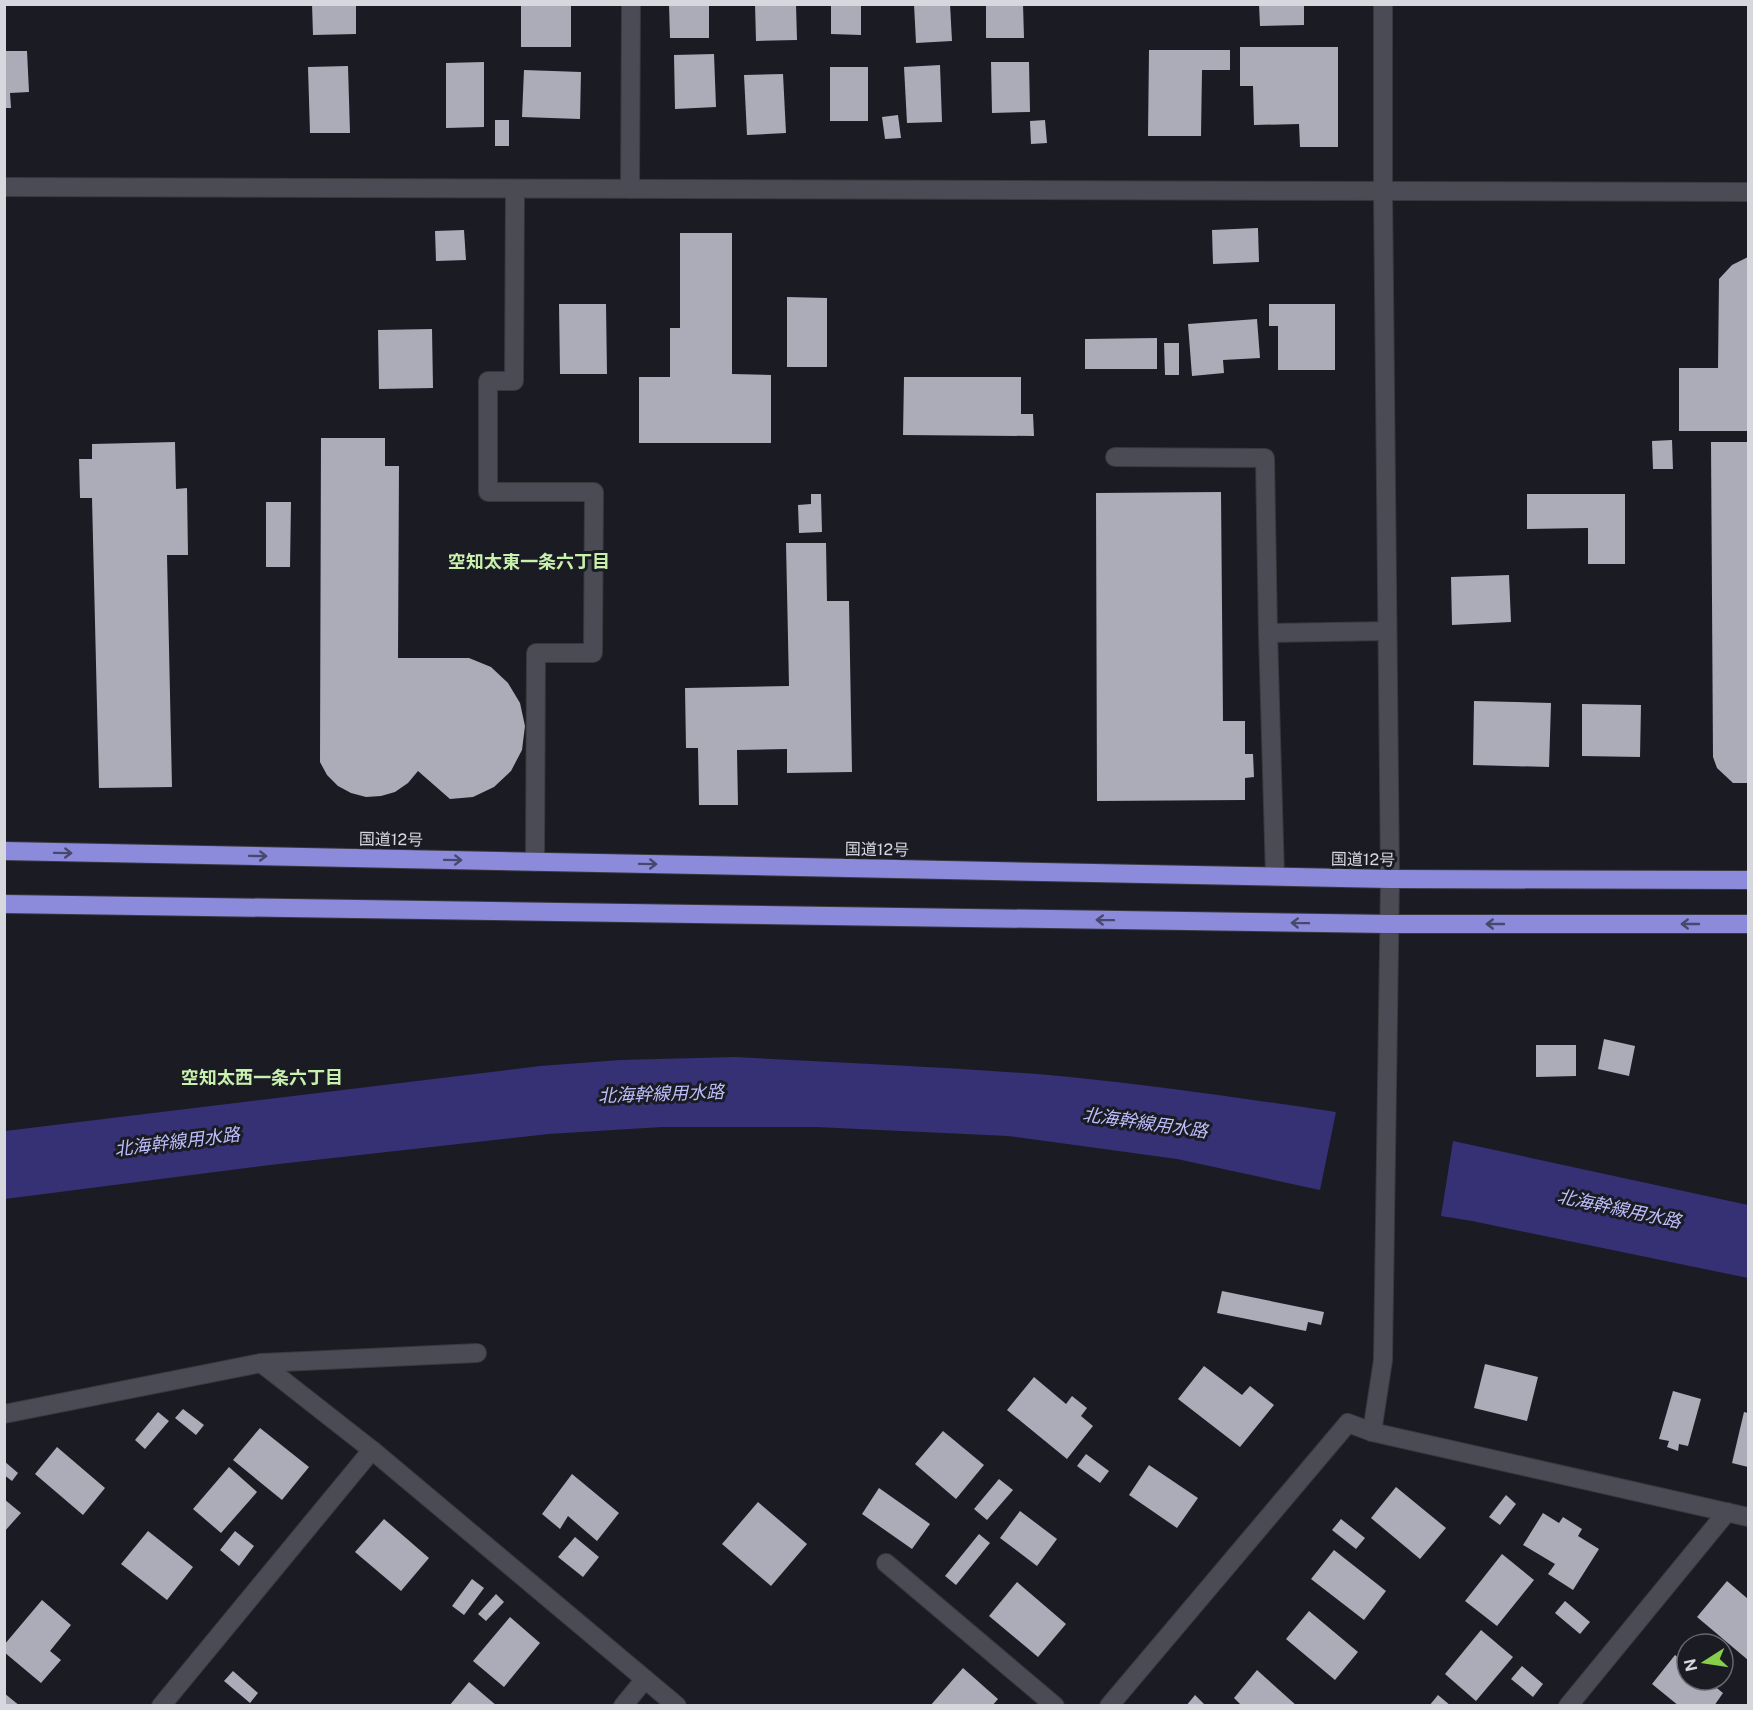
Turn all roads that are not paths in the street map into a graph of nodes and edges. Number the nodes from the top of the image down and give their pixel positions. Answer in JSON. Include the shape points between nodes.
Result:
{"nodes":[{"id":1,"x":630,"y":4,"type":"edge"},
{"id":2,"x":1383,"y":4,"type":"edge"},
{"id":3,"x":4,"y":187,"type":"edge"},
{"id":4,"x":515,"y":189,"type":"junction"},
{"id":5,"x":630,"y":189,"type":"junction"},
{"id":6,"x":1383,"y":190,"type":"junction"},
{"id":7,"x":1749,"y":192,"type":"edge"},
{"id":8,"x":1115,"y":457,"type":"dead end"},
{"id":9,"x":1387,"y":631,"type":"junction"},
{"id":10,"x":1268,"y":633,"type":"junction"},
{"id":11,"x":4,"y":851,"type":"edge"},
{"id":12,"x":536,"y":862,"type":"junction"},
{"id":13,"x":1275,"y":876,"type":"junction"},
{"id":14,"x":1390,"y":879,"type":"junction"},
{"id":15,"x":1749,"y":880,"type":"edge"},
{"id":16,"x":4,"y":904,"type":"edge"},
{"id":17,"x":1389,"y":924,"type":"junction"},
{"id":18,"x":1749,"y":924,"type":"edge"},
{"id":19,"x":477,"y":1353,"type":"dead end"},
{"id":20,"x":261,"y":1364,"type":"junction"},
{"id":21,"x":4,"y":1414,"type":"edge"},
{"id":22,"x":1372,"y":1432,"type":"junction"},
{"id":23,"x":372,"y":1450,"type":"junction"},
{"id":24,"x":1727,"y":1512,"type":"junction"},
{"id":25,"x":1749,"y":1517,"type":"edge"},
{"id":26,"x":886,"y":1563,"type":"dead end"},
{"id":27,"x":645,"y":1679,"type":"junction"},
{"id":28,"x":161,"y":1706,"type":"edge"},
{"id":29,"x":623,"y":1706,"type":"edge"},
{"id":30,"x":677,"y":1706,"type":"edge"},
{"id":31,"x":1055,"y":1706,"type":"edge"},
{"id":32,"x":1110,"y":1706,"type":"edge"},
{"id":33,"x":1568,"y":1706,"type":"edge"}],
"edges":[{"from":1,"to":5,"type":"street"},
{"from":2,"to":6,"type":"street"},
{"from":3,"to":4,"type":"street"},
{"from":4,"to":5,"type":"street"},
{"from":4,"to":12,"type":"street","via":[[514,381],[488,381],[488,492],[594,492],[593,653],[536,653]]},
{"from":5,"to":6,"type":"street"},
{"from":6,"to":7,"type":"street"},
{"from":6,"to":9,"type":"street"},
{"from":8,"to":10,"type":"street","via":[[1265,458]]},
{"from":9,"to":10,"type":"street"},
{"from":9,"to":14,"type":"street"},
{"from":10,"to":13,"type":"street"},
{"from":11,"to":12,"type":"highway","name":"国道12号","one_way":true},
{"from":12,"to":13,"type":"highway","name":"国道12号","one_way":true},
{"from":13,"to":14,"type":"highway","name":"国道12号"},
{"from":14,"to":15,"type":"highway","name":"国道12号"},
{"from":14,"to":17,"type":"street"},
{"from":17,"to":16,"type":"highway","one_way":true},
{"from":18,"to":17,"type":"highway","one_way":true},
{"from":17,"to":22,"type":"street","via":[[1383,1360]]},
{"from":19,"to":20,"type":"street"},
{"from":20,"to":21,"type":"street"},
{"from":20,"to":23,"type":"street"},
{"from":22,"to":24,"type":"street"},
{"from":22,"to":32,"type":"street","via":[[1348,1423]]},
{"from":23,"to":27,"type":"street"},
{"from":23,"to":28,"type":"street"},
{"from":24,"to":25,"type":"street"},
{"from":24,"to":33,"type":"street"},
{"from":26,"to":31,"type":"street"},
{"from":27,"to":29,"type":"street"},
{"from":27,"to":30,"type":"street"}]}
